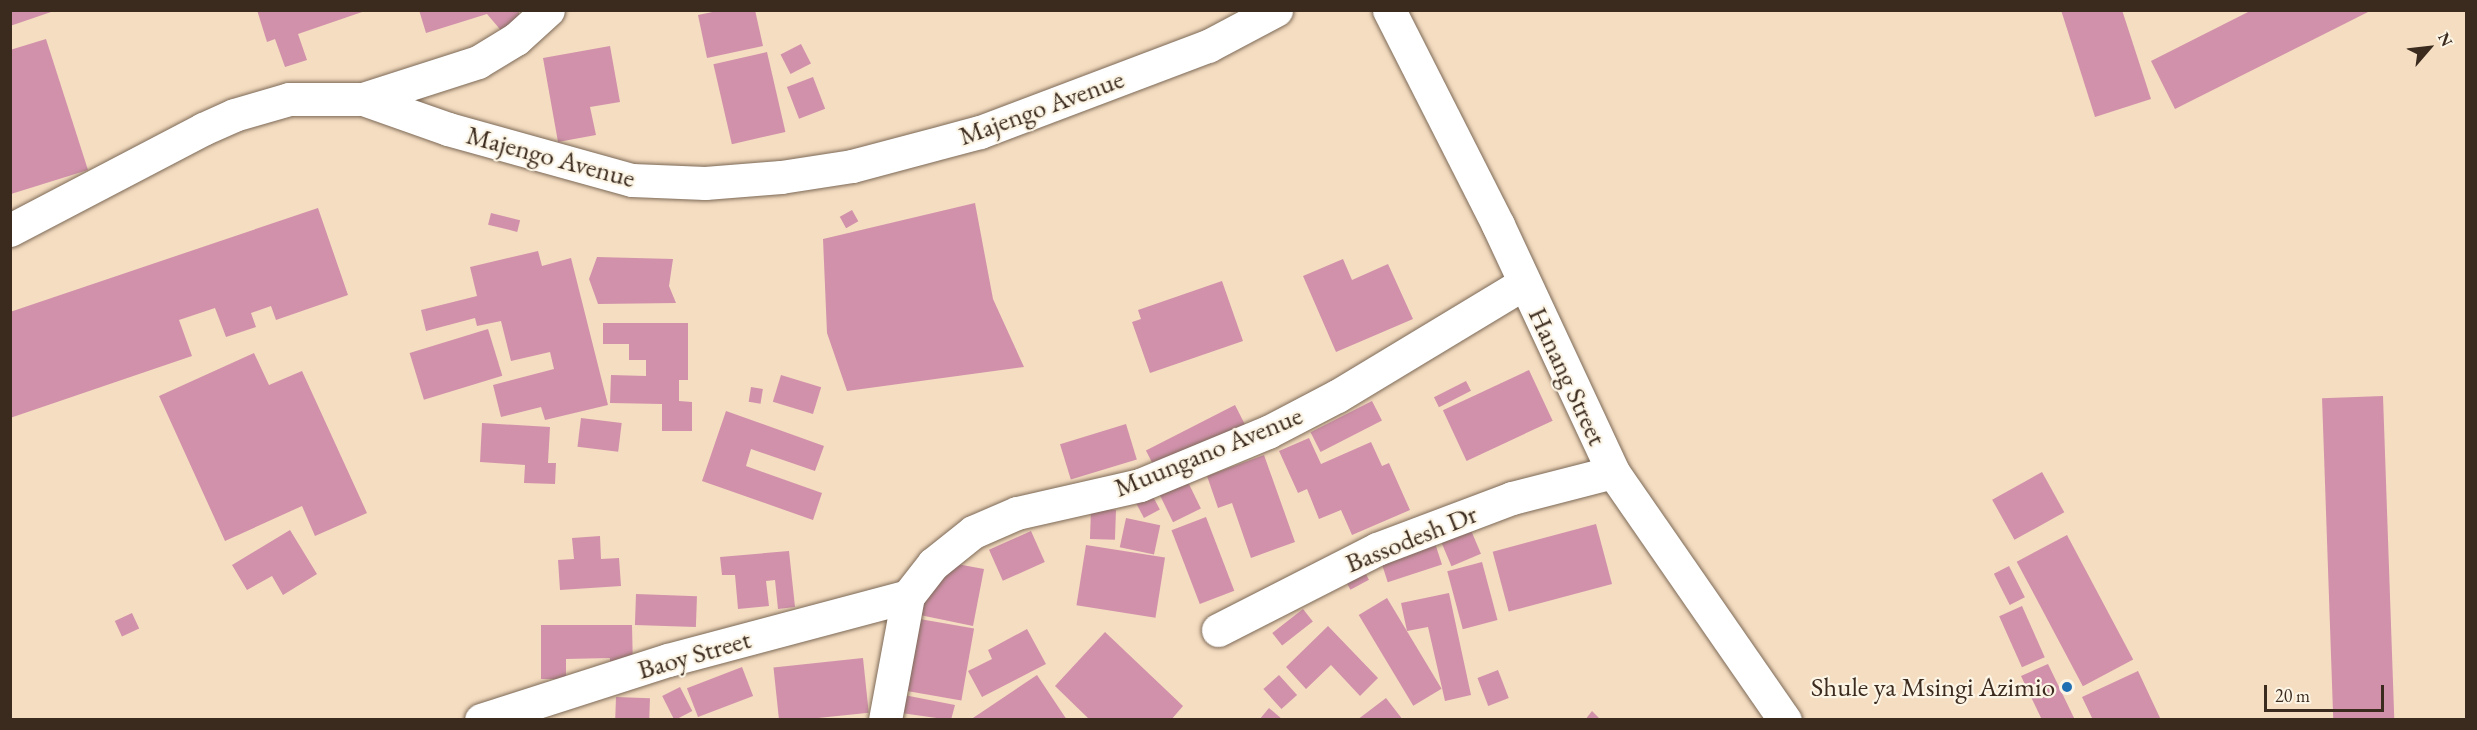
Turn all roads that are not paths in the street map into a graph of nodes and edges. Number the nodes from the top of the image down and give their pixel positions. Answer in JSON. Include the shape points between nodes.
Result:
{"nodes":[{"id":1,"x":548,"y":10,"type":"edge"},
{"id":2,"x":1276,"y":10,"type":"edge"},
{"id":3,"x":1389,"y":10,"type":"edge"},
{"id":4,"x":363,"y":99,"type":"junction"},
{"id":5,"x":10,"y":230,"type":"edge"},
{"id":6,"x":1524,"y":283,"type":"junction"},
{"id":7,"x":1613,"y":472,"type":"junction"},
{"id":8,"x":908,"y":596,"type":"junction"},
{"id":9,"x":1218,"y":630,"type":"dead end"},
{"id":10,"x":482,"y":720,"type":"edge"},
{"id":11,"x":885,"y":720,"type":"edge"},
{"id":12,"x":1785,"y":720,"type":"edge"}],
"edges":[{"from":1,"to":4,"type":"street","via":[[516,39],[478,62]]},
{"from":2,"to":4,"type":"street","name":"Majengo Avenue","via":[[1208,46],[980,132],[852,166],[781,177],[705,183],[632,180],[459,132]]},
{"from":3,"to":6,"type":"street","name":"Hanang Street"},
{"from":4,"to":5,"type":"street","name":"Majengo Avenue","via":[[289,99],[234,115]]},
{"from":6,"to":7,"type":"street","name":"Hanang Street"},
{"from":6,"to":8,"type":"street","name":"Muungano Avenue","via":[[1337,396],[1268,432],[1140,485],[989,523],[933,564]]},
{"from":7,"to":9,"type":"street","name":"Bassodesh Dr","via":[[1512,498],[1377,549]]},
{"from":7,"to":12,"type":"street","name":"Hanang Street"},
{"from":8,"to":10,"type":"street","name":"Baoy Street","via":[[668,660]]},
{"from":8,"to":11,"type":"street","name":"Muungano Avenue"}]}
